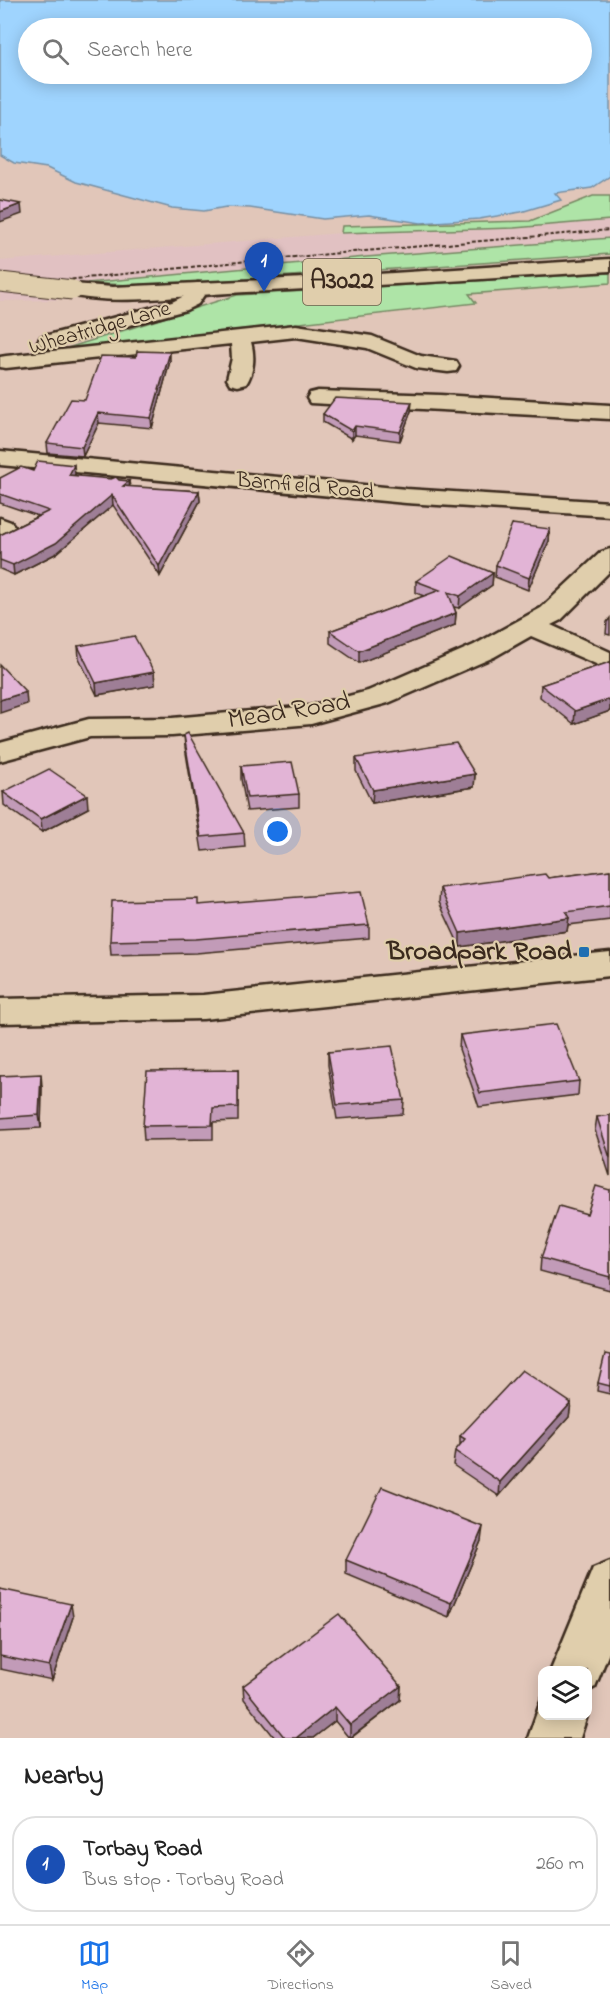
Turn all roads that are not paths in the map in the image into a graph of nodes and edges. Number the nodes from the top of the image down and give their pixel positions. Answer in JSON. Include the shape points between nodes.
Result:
{"nodes":[{"id":1,"x":610,"y":266,"type":"edge"},
{"id":2,"x":0,"y":282,"type":"edge"},
{"id":3,"x":198,"y":289,"type":"junction"},
{"id":4,"x":239,"y":337,"type":"junction"},
{"id":5,"x":3,"y":365,"type":"edge"},
{"id":6,"x":448,"y":366,"type":"dead end"},
{"id":7,"x":238,"y":379,"type":"dead end"},
{"id":8,"x":318,"y":398,"type":"dead end"},
{"id":9,"x":610,"y":412,"type":"edge"},
{"id":10,"x":0,"y":458,"type":"edge"},
{"id":11,"x":610,"y":509,"type":"edge"},
{"id":12,"x":610,"y":557,"type":"edge"},
{"id":13,"x":530,"y":626,"type":"junction"},
{"id":14,"x":610,"y":662,"type":"edge"},
{"id":15,"x":0,"y":752,"type":"edge"},
{"id":16,"x":610,"y":964,"type":"edge"},
{"id":17,"x":0,"y":1011,"type":"edge"},
{"id":18,"x":610,"y":1584,"type":"edge"},
{"id":19,"x":579,"y":1666,"type":"edge"},
{"id":20,"x":560,"y":1720,"type":"edge"},
{"id":21,"x":554,"y":1738,"type":"edge"}],
"edges":[{"from":1,"to":3,"type":"street","number":"A3022"},
{"from":2,"to":3,"type":"street","number":"A3022","bridge":true,"via":[[113,293]]},
{"from":3,"to":5,"type":"street","name":"Wheatridge Lane","via":[[191,300],[179,306],[53,339],[21,352]]},
{"from":4,"to":5,"type":"street"},
{"from":4,"to":6,"type":"street","via":[[312,332],[372,342],[416,362]]},
{"from":4,"to":7,"type":"street","via":[[244,360]]},
{"from":8,"to":9,"type":"street"},
{"from":10,"to":11,"type":"street","name":"Barnfield Road","via":[[537,508]]},
{"from":12,"to":13,"type":"street","name":"Mead Road","via":[[551,614]]},
{"from":13,"to":14,"type":"street"},
{"from":13,"to":15,"type":"street","name":"Mead Road","via":[[484,651],[378,697],[311,715],[172,728],[89,728]]},
{"from":16,"to":17,"type":"street","via":[[203,1007]]},
{"from":18,"to":19,"type":"street"},
{"from":20,"to":21,"type":"street"}]}
